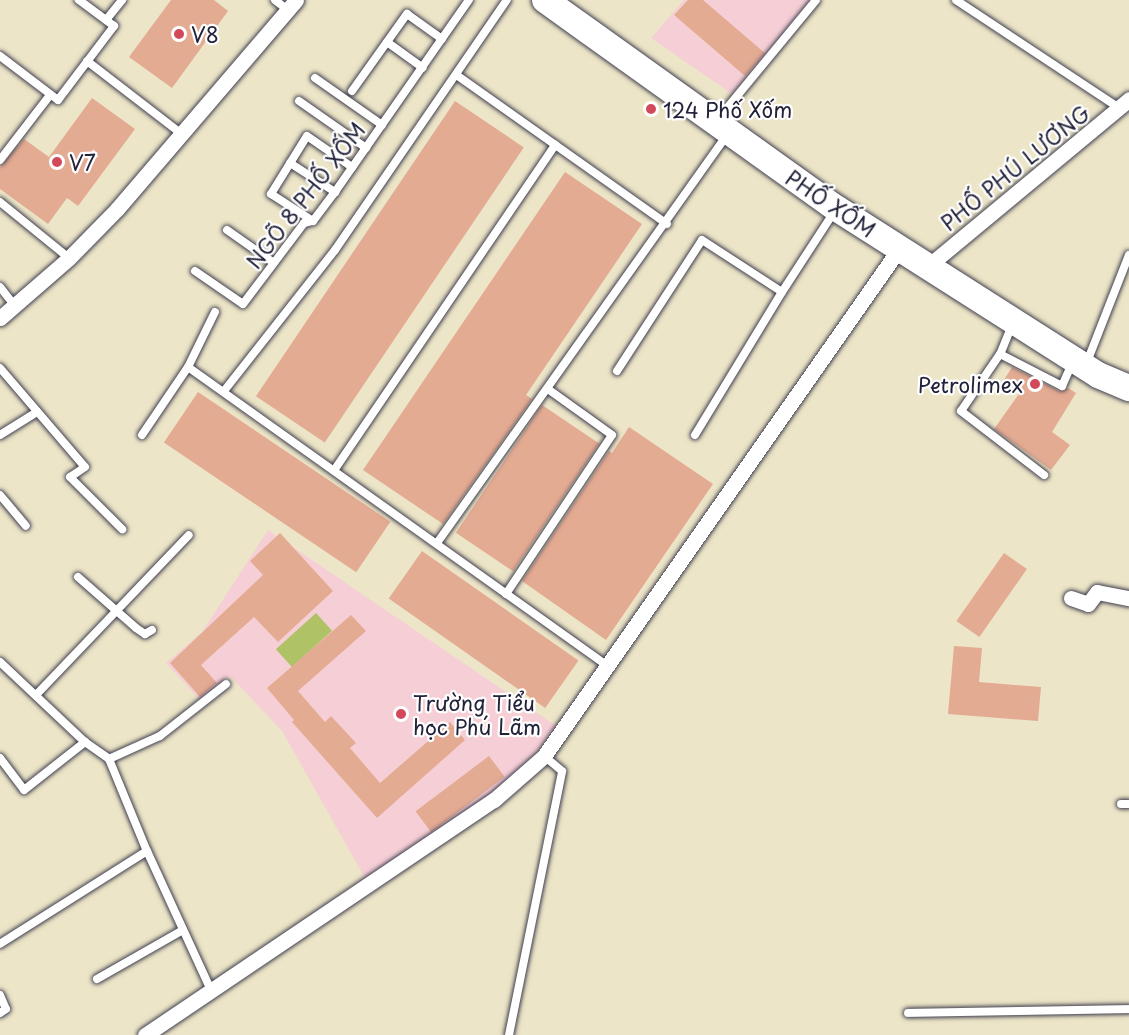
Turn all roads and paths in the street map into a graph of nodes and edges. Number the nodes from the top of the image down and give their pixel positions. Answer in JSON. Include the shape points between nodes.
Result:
{"nodes":[{"id":1,"x":79,"y":0,"type":"edge"},
{"id":2,"x":122,"y":0,"type":"edge"},
{"id":3,"x":275,"y":0,"type":"edge"},
{"id":4,"x":469,"y":0,"type":"edge"},
{"id":5,"x":507,"y":0,"type":"edge"},
{"id":6,"x":545,"y":0,"type":"edge"},
{"id":7,"x":816,"y":0,"type":"edge"},
{"id":8,"x":956,"y":0,"type":"edge"},
{"id":9,"x":292,"y":5,"type":"edge"},
{"id":10,"x":106,"y":20,"type":"junction"},
{"id":11,"x":442,"y":39,"type":"junction"},
{"id":12,"x":387,"y":42,"type":"junction"},
{"id":13,"x":0,"y":56,"type":"edge"},
{"id":14,"x":87,"y":61,"type":"junction"},
{"id":15,"x":423,"y":68,"type":"junction"},
{"id":16,"x":458,"y":76,"type":"junction"},
{"id":17,"x":315,"y":78,"type":"dead end"},
{"id":18,"x":352,"y":91,"type":"dead end"},
{"id":19,"x":50,"y":95,"type":"junction"},
{"id":20,"x":299,"y":101,"type":"dead end"},
{"id":21,"x":1124,"y":104,"type":"edge"},
{"id":22,"x":382,"y":125,"type":"junction"},
{"id":23,"x":722,"y":127,"type":"junction"},
{"id":24,"x":184,"y":136,"type":"junction"},
{"id":25,"x":555,"y":145,"type":"junction"},
{"id":26,"x":366,"y":148,"type":"junction"},
{"id":27,"x":0,"y":160,"type":"edge"},
{"id":28,"x":290,"y":163,"type":"junction"},
{"id":29,"x":352,"y":167,"type":"junction"},
{"id":30,"x":335,"y":192,"type":"junction"},
{"id":31,"x":0,"y":202,"type":"edge"},
{"id":32,"x":836,"y":208,"type":"junction"},
{"id":33,"x":313,"y":221,"type":"junction"},
{"id":34,"x":667,"y":224,"type":"junction"},
{"id":35,"x":227,"y":230,"type":"dead end"},
{"id":36,"x":899,"y":249,"type":"junction"},
{"id":37,"x":1129,"y":255,"type":"edge"},
{"id":38,"x":69,"y":258,"type":"junction"},
{"id":39,"x":274,"y":263,"type":"junction"},
{"id":40,"x":927,"y":267,"type":"junction"},
{"id":41,"x":195,"y":271,"type":"dead end"},
{"id":42,"x":0,"y":287,"type":"edge"},
{"id":43,"x":782,"y":292,"type":"junction"},
{"id":44,"x":15,"y":306,"type":"junction"},
{"id":45,"x":215,"y":312,"type":"dead end"},
{"id":46,"x":0,"y":318,"type":"edge"},
{"id":47,"x":1014,"y":321,"type":"junction"},
{"id":48,"x":1000,"y":354,"type":"junction"},
{"id":49,"x":1080,"y":363,"type":"junction"},
{"id":50,"x":188,"y":367,"type":"junction"},
{"id":51,"x":0,"y":368,"type":"edge"},
{"id":52,"x":617,"y":371,"type":"dead end"},
{"id":53,"x":1129,"y":388,"type":"edge"},
{"id":54,"x":548,"y":389,"type":"junction"},
{"id":55,"x":224,"y":391,"type":"junction"},
{"id":56,"x":36,"y":412,"type":"junction"},
{"id":57,"x":0,"y":435,"type":"edge"},
{"id":58,"x":142,"y":435,"type":"dead end"},
{"id":59,"x":695,"y":435,"type":"dead end"},
{"id":60,"x":335,"y":469,"type":"junction"},
{"id":61,"x":1044,"y":474,"type":"dead end"},
{"id":62,"x":0,"y":495,"type":"edge"},
{"id":63,"x":26,"y":526,"type":"dead end"},
{"id":64,"x":122,"y":529,"type":"dead end"},
{"id":65,"x":189,"y":535,"type":"dead end"},
{"id":66,"x":437,"y":543,"type":"junction"},
{"id":67,"x":78,"y":577,"type":"dead end"},
{"id":68,"x":506,"y":594,"type":"junction"},
{"id":69,"x":1071,"y":598,"type":"dead end"},
{"id":70,"x":1129,"y":598,"type":"edge"},
{"id":71,"x":115,"y":612,"type":"junction"},
{"id":72,"x":152,"y":630,"type":"dead end"},
{"id":73,"x":0,"y":662,"type":"edge"},
{"id":74,"x":609,"y":667,"type":"junction"},
{"id":75,"x":226,"y":684,"type":"dead end"},
{"id":76,"x":36,"y":694,"type":"junction"},
{"id":77,"x":85,"y":742,"type":"junction"},
{"id":78,"x":540,"y":754,"type":"junction"},
{"id":79,"x":0,"y":758,"type":"edge"},
{"id":80,"x":109,"y":759,"type":"junction"},
{"id":81,"x":147,"y":851,"type":"junction"},
{"id":82,"x":183,"y":930,"type":"junction"},
{"id":83,"x":0,"y":944,"type":"edge"},
{"id":84,"x":97,"y":979,"type":"dead end"},
{"id":85,"x":211,"y":990,"type":"junction"},
{"id":86,"x":0,"y":995,"type":"edge"},
{"id":87,"x":1129,"y":1009,"type":"edge"},
{"id":88,"x":0,"y":1013,"type":"edge"},
{"id":89,"x":908,"y":1013,"type":"dead end"},
{"id":90,"x":145,"y":1035,"type":"edge"},
{"id":91,"x":509,"y":1035,"type":"edge"}],
"edges":[{"from":1,"to":10,"type":"lane"},
{"from":2,"to":10,"type":"lane"},
{"from":3,"to":9,"type":"lane"},
{"from":4,"to":11,"type":"lane","name":"NGÕ 8 PHỐ XỐM"},
{"from":5,"to":16,"type":"lane"},
{"from":6,"to":23,"type":"highway","name":"PHỐ XỐM"},
{"from":7,"to":23,"type":"lane"},
{"from":8,"to":21,"type":"lane"},
{"from":9,"to":24,"type":"street"},
{"from":10,"to":14,"type":"lane","via":[[114,26]]},
{"from":11,"to":12,"type":"lane","via":[[407,14]]},
{"from":11,"to":15,"type":"lane","name":"NGÕ 8 PHỐ XỐM"},
{"from":12,"to":15,"type":"lane"},
{"from":12,"to":18,"type":"lane"},
{"from":13,"to":19,"type":"lane"},
{"from":14,"to":19,"type":"lane","via":[[58,100]]},
{"from":14,"to":24,"type":"lane"},
{"from":15,"to":22,"type":"lane","name":"NGÕ 8 PHỐ XỐM"},
{"from":16,"to":25,"type":"lane"},
{"from":16,"to":55,"type":"lane","via":[[335,250]]},
{"from":17,"to":22,"type":"lane"},
{"from":19,"to":27,"type":"lane"},
{"from":20,"to":26,"type":"lane"},
{"from":21,"to":40,"type":"street","name":"PHỐ PHÚ LƯƠNG"},
{"from":22,"to":26,"type":"lane","name":"NGÕ 8 PHỐ XỐM"},
{"from":23,"to":32,"type":"highway","name":"PHỐ XỐM"},
{"from":23,"to":34,"type":"lane"},
{"from":24,"to":38,"type":"street"},
{"from":25,"to":34,"type":"lane"},
{"from":25,"to":60,"type":"lane"},
{"from":26,"to":29,"type":"lane","name":"NGÕ 8 PHỐ XỐM"},
{"from":28,"to":29,"type":"lane","via":[[307,136]]},
{"from":28,"to":30,"type":"lane"},
{"from":28,"to":33,"type":"lane","via":[[271,194]]},
{"from":29,"to":30,"type":"lane","name":"NGÕ 8 PHỐ XỐM"},
{"from":30,"to":33,"type":"lane","name":"NGÕ 8 PHỐ XỐM"},
{"from":31,"to":38,"type":"lane"},
{"from":32,"to":36,"type":"highway","name":"PHỐ XỐM"},
{"from":32,"to":43,"type":"lane"},
{"from":33,"to":39,"type":"lane","name":"NGÕ 8 PHỐ XỐM","via":[[304,223]]},
{"from":34,"to":54,"type":"lane"},
{"from":35,"to":39,"type":"lane"},
{"from":36,"to":40,"type":"highway","name":"PHỐ XỐM"},
{"from":36,"to":74,"type":"street"},
{"from":37,"to":49,"type":"lane"},
{"from":38,"to":44,"type":"street"},
{"from":39,"to":41,"type":"lane","name":"NGÕ 8 PHỐ XỐM","via":[[243,304]]},
{"from":40,"to":47,"type":"highway","name":"PHỐ XỐM"},
{"from":42,"to":44,"type":"lane"},
{"from":43,"to":52,"type":"lane","via":[[702,240]]},
{"from":43,"to":59,"type":"lane"},
{"from":44,"to":46,"type":"street"},
{"from":45,"to":50,"type":"lane"},
{"from":47,"to":48,"type":"lane"},
{"from":47,"to":49,"type":"highway","name":"PHỐ XỐM"},
{"from":48,"to":49,"type":"lane","via":[[1062,386]]},
{"from":48,"to":61,"type":"lane","via":[[961,411]]},
{"from":49,"to":53,"type":"highway","name":"PHỐ XỐM"},
{"from":50,"to":55,"type":"lane"},
{"from":50,"to":58,"type":"lane"},
{"from":51,"to":56,"type":"lane"},
{"from":54,"to":66,"type":"lane"},
{"from":54,"to":68,"type":"lane","via":[[612,435]]},
{"from":55,"to":60,"type":"lane"},
{"from":56,"to":57,"type":"lane"},
{"from":56,"to":64,"type":"lane","via":[[85,467],[70,477]]},
{"from":60,"to":66,"type":"lane"},
{"from":62,"to":63,"type":"lane"},
{"from":65,"to":71,"type":"lane"},
{"from":66,"to":68,"type":"lane"},
{"from":67,"to":71,"type":"lane"},
{"from":68,"to":74,"type":"lane"},
{"from":69,"to":70,"type":"street","via":[[1088,604],[1097,592]]},
{"from":71,"to":72,"type":"lane","via":[[145,634]]},
{"from":71,"to":76,"type":"lane"},
{"from":73,"to":76,"type":"lane"},
{"from":74,"to":78,"type":"street"},
{"from":75,"to":80,"type":"lane","via":[[160,736]]},
{"from":76,"to":77,"type":"lane"},
{"from":77,"to":79,"type":"lane","via":[[24,790]]},
{"from":77,"to":80,"type":"lane"},
{"from":78,"to":85,"type":"street","via":[[494,800]]},
{"from":78,"to":91,"type":"lane","via":[[562,771]]},
{"from":80,"to":81,"type":"lane"},
{"from":81,"to":82,"type":"lane"},
{"from":81,"to":83,"type":"lane"},
{"from":82,"to":84,"type":"lane"},
{"from":82,"to":85,"type":"lane"},
{"from":85,"to":90,"type":"street"},
{"from":86,"to":88,"type":"lane","via":[[6,1009]]},
{"from":87,"to":89,"type":"lane"}]}
